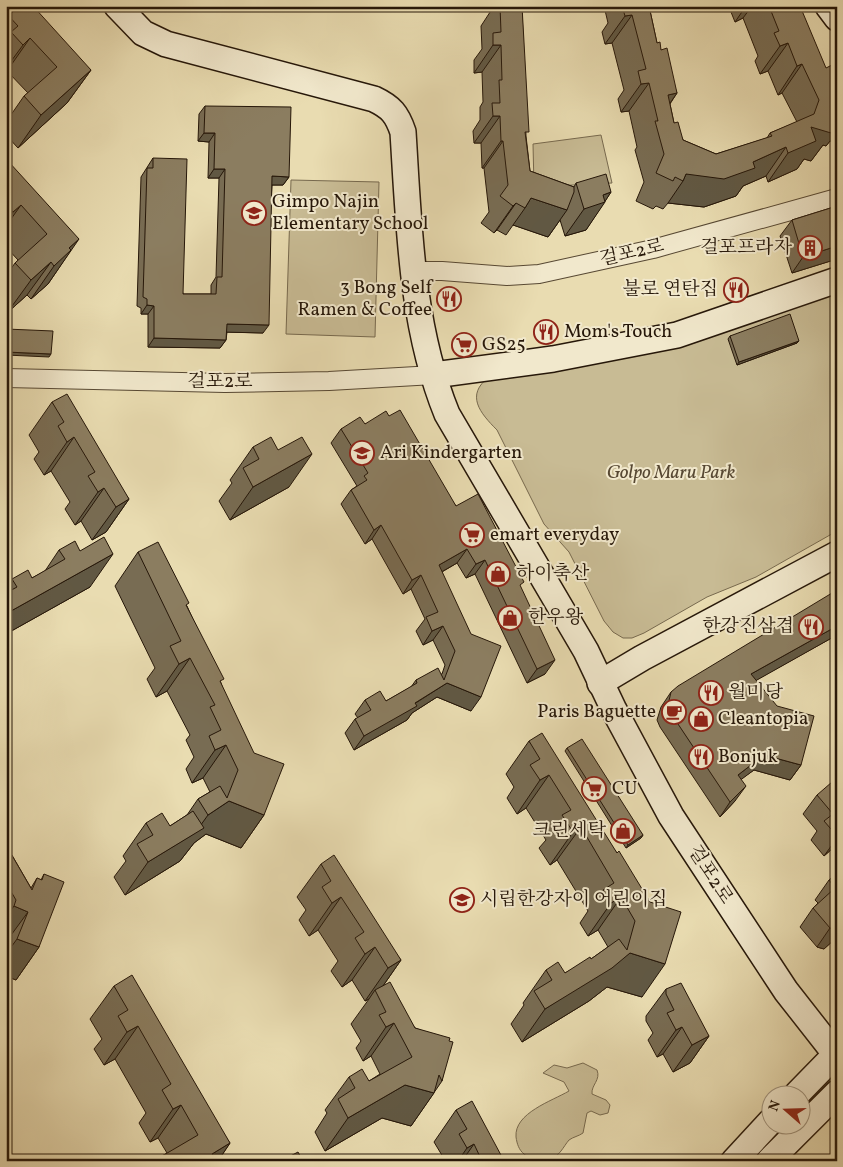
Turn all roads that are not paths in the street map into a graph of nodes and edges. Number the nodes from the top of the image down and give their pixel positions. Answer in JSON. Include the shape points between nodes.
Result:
{"nodes":[{"id":1,"x":117,"y":6,"type":"edge"},
{"id":2,"x":131,"y":6,"type":"edge"},
{"id":3,"x":828,"y":6,"type":"edge"},
{"id":4,"x":837,"y":18,"type":"edge"},
{"id":5,"x":837,"y":198,"type":"edge"},
{"id":6,"x":418,"y":271,"type":"junction"},
{"id":7,"x":837,"y":280,"type":"edge"},
{"id":8,"x":438,"y":374,"type":"junction"},
{"id":9,"x":6,"y":378,"type":"edge"},
{"id":10,"x":837,"y":554,"type":"edge"},
{"id":11,"x":606,"y":680,"type":"junction"},
{"id":12,"x":836,"y":1052,"type":"edge"},
{"id":13,"x":806,"y":1084,"type":"edge"},
{"id":14,"x":837,"y":1093,"type":"edge"},
{"id":15,"x":760,"y":1133,"type":"edge"},
{"id":16,"x":734,"y":1161,"type":"edge"},
{"id":17,"x":769,"y":1161,"type":"edge"}],
"edges":[{"from":1,"to":6,"type":"street","via":[[142,33],[166,44],[388,106],[397,116],[403,132]]},
{"from":2,"to":6,"type":"street","via":[[141,19],[185,38],[390,93],[403,103],[410,116]]},
{"from":3,"to":4,"type":"street"},
{"from":5,"to":6,"type":"street","name":"걸포2로","via":[[653,249],[539,274],[507,276]]},
{"from":6,"to":8,"type":"street","name":"걸포2로"},
{"from":7,"to":8,"type":"street","name":"걸포2로","via":[[677,335],[553,359]]},
{"from":8,"to":9,"type":"street","name":"걸포2로","via":[[225,383]]},
{"from":8,"to":11,"type":"street","name":"걸포2로","via":[[523,528],[595,645]]},
{"from":10,"to":11,"type":"street"},
{"from":11,"to":12,"type":"street","name":"걸포2로","via":[[623,704],[681,815]]},
{"from":12,"to":13,"type":"street"},
{"from":14,"to":17,"type":"street"},
{"from":15,"to":16,"type":"street"}]}
